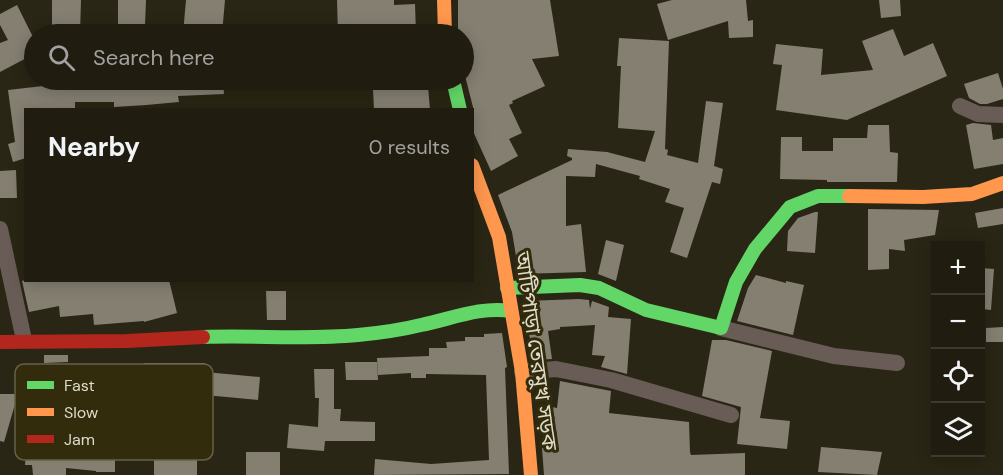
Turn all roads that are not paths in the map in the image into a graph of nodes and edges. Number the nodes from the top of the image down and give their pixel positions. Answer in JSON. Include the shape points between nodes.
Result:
{"nodes":[{"id":1,"x":444,"y":0,"type":"edge"},
{"id":2,"x":445,"y":24,"type":"edge"},
{"id":3,"x":455,"y":90,"type":"edge"},
{"id":4,"x":960,"y":106,"type":"dead end"},
{"id":5,"x":460,"y":108,"type":"edge"},
{"id":6,"x":1003,"y":115,"type":"edge"},
{"id":7,"x":474,"y":170,"type":"edge"},
{"id":8,"x":1003,"y":183,"type":"edge"},
{"id":9,"x":0,"y":229,"type":"edge"},
{"id":10,"x":507,"y":288,"type":"junction"},
{"id":11,"x":511,"y":311,"type":"junction"},
{"id":12,"x":721,"y":328,"type":"junction"},
{"id":13,"x":24,"y":340,"type":"junction"},
{"id":14,"x":0,"y":342,"type":"edge"},
{"id":15,"x":897,"y":363,"type":"dead end"},
{"id":16,"x":522,"y":372,"type":"junction"},
{"id":17,"x":731,"y":415,"type":"dead end"},
{"id":18,"x":531,"y":475,"type":"edge"}],
"edges":[{"from":1,"to":2,"type":"street"},
{"from":3,"to":5,"type":"street"},
{"from":4,"to":6,"type":"street","via":[[978,114]]},
{"from":7,"to":10,"type":"street","name":"আটিপাড়া তেরমুখ সড়ক","via":[[499,237]]},
{"from":8,"to":12,"type":"street","via":[[972,194],[818,195],[790,207],[755,249],[736,282]]},
{"from":9,"to":13,"type":"street"},
{"from":10,"to":11,"type":"street","name":"আটিপাড়া তেরমুখ সড়ক"},
{"from":10,"to":12,"type":"street","via":[[599,288],[646,310]]},
{"from":11,"to":13,"type":"street","via":[[471,313],[360,336]]},
{"from":11,"to":16,"type":"street","name":"আটিপাড়া তেরমুখ সড়ক"},
{"from":12,"to":15,"type":"street","via":[[834,356]]},
{"from":13,"to":14,"type":"street"},
{"from":16,"to":17,"type":"street","via":[[556,369],[611,380]]},
{"from":16,"to":18,"type":"street","name":"আটিপাড়া তেরমুখ সড়ক"}]}
